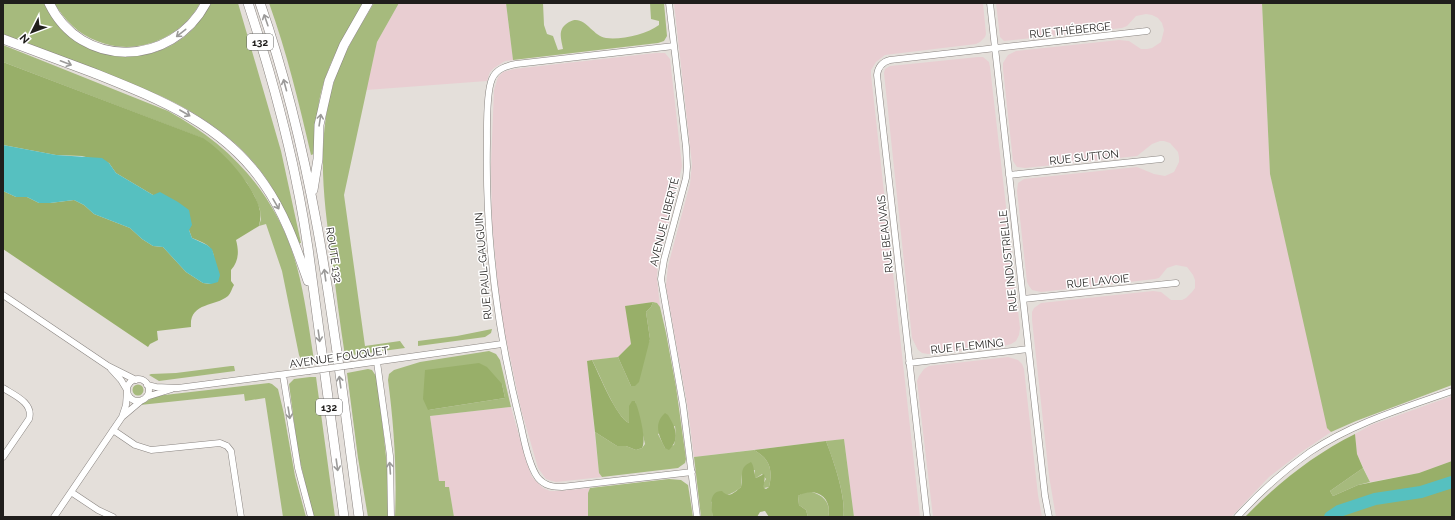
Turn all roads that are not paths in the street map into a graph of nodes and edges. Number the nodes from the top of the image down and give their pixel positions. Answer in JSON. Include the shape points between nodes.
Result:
{"nodes":[{"id":1,"x":49,"y":3,"type":"edge"},
{"id":2,"x":206,"y":3,"type":"edge"},
{"id":3,"x":248,"y":3,"type":"edge"},
{"id":4,"x":260,"y":3,"type":"edge"},
{"id":5,"x":368,"y":3,"type":"edge"},
{"id":6,"x":669,"y":3,"type":"edge"},
{"id":7,"x":990,"y":3,"type":"edge"},
{"id":8,"x":1147,"y":31,"type":"dead end"},
{"id":9,"x":3,"y":39,"type":"edge"},
{"id":10,"x":674,"y":46,"type":"junction"},
{"id":11,"x":995,"y":48,"type":"junction"},
{"id":12,"x":1161,"y":159,"type":"dead end"},
{"id":13,"x":1009,"y":175,"type":"junction"},
{"id":14,"x":312,"y":198,"type":"junction"},
{"id":15,"x":1176,"y":283,"type":"dead end"},
{"id":16,"x":3,"y":295,"type":"edge"},
{"id":17,"x":314,"y":297,"type":"junction"},
{"id":18,"x":1023,"y":299,"type":"junction"},
{"id":19,"x":502,"y":344,"type":"junction"},
{"id":20,"x":1028,"y":350,"type":"junction"},
{"id":21,"x":377,"y":362,"type":"junction"},
{"id":22,"x":909,"y":363,"type":"junction"},
{"id":23,"x":108,"y":366,"type":"junction"},
{"id":24,"x":283,"y":375,"type":"junction"},
{"id":25,"x":136,"y":380,"type":"junction"},
{"id":26,"x":147,"y":385,"type":"junction"},
{"id":27,"x":3,"y":388,"type":"edge"},
{"id":28,"x":178,"y":388,"type":"junction"},
{"id":29,"x":127,"y":391,"type":"junction"},
{"id":30,"x":1452,"y":391,"type":"edge"},
{"id":31,"x":144,"y":398,"type":"junction"},
{"id":32,"x":122,"y":417,"type":"junction"},
{"id":33,"x":113,"y":430,"type":"junction"},
{"id":34,"x":3,"y":457,"type":"edge"},
{"id":35,"x":692,"y":472,"type":"junction"},
{"id":36,"x":70,"y":492,"type":"junction"},
{"id":37,"x":54,"y":517,"type":"edge"},
{"id":38,"x":113,"y":517,"type":"edge"},
{"id":39,"x":241,"y":517,"type":"edge"},
{"id":40,"x":311,"y":517,"type":"edge"},
{"id":41,"x":344,"y":517,"type":"edge"},
{"id":42,"x":359,"y":517,"type":"edge"},
{"id":43,"x":391,"y":517,"type":"edge"},
{"id":44,"x":697,"y":517,"type":"edge"},
{"id":45,"x":926,"y":517,"type":"edge"},
{"id":46,"x":1049,"y":517,"type":"edge"},
{"id":47,"x":1237,"y":517,"type":"edge"}],
"edges":[{"from":2,"to":1,"type":"highway","one_way":true,"via":[[190,26],[175,38],[154,48],[129,52],[105,49],[80,38],[65,26]]},
{"from":3,"to":17,"type":"highway","number":"132","via":[[276,96],[291,159]]},
{"from":14,"to":4,"type":"highway","name":"ROUTE 132","number":"132","one_way":true,"via":[[288,96]]},
{"from":14,"to":5,"type":"highway","one_way":true,"via":[[320,125],[328,85],[344,45]]},
{"from":6,"to":10,"type":"street","name":"AVENUE LIBERTÉ"},
{"from":7,"to":11,"type":"street","name":"RUE INDUSTRIELLE"},
{"from":8,"to":11,"type":"street","name":"RUE THÉBERGE"},
{"from":9,"to":17,"type":"highway","one_way":true,"via":[[165,102],[194,118],[220,137],[254,171],[277,205],[292,235]]},
{"from":10,"to":19,"type":"street","name":"RUE PAUL-GAUGUIN","via":[[516,64],[504,67],[494,75],[488,112],[487,195],[489,239]]},
{"from":10,"to":35,"type":"street","name":"AVENUE LIBERTÉ","via":[[687,167],[661,279],[683,401]]},
{"from":11,"to":13,"type":"street","name":"RUE INDUSTRIELLE"},
{"from":11,"to":22,"type":"street","name":"RUE BEAUVAIS","via":[[890,60],[882,64],[877,71]]},
{"from":12,"to":13,"type":"street","name":"RUE SUTTON"},
{"from":13,"to":18,"type":"street","name":"RUE INDUSTRIELLE"},
{"from":42,"to":14,"type":"highway","name":"ROUTE 132","number":"132","one_way":true},
{"from":15,"to":18,"type":"street","name":"RUE LAVOIE"},
{"from":16,"to":23,"type":"street"},
{"from":17,"to":41,"type":"highway","number":"132","one_way":true},
{"from":18,"to":20,"type":"street","name":"RUE INDUSTRIELLE"},
{"from":19,"to":21,"type":"street","name":"AVENUE FOUQUET"},
{"from":19,"to":35,"type":"street","name":"RUE PAUL-GAUGUIN","via":[[527,449],[535,474],[545,484],[562,487]]},
{"from":20,"to":22,"type":"street","name":"RUE FLEMING"},
{"from":20,"to":46,"type":"street","name":"RUE INDUSTRIELLE"},
{"from":21,"to":24,"type":"street","name":"AVENUE FOUQUET","bridge":true},
{"from":43,"to":21,"type":"street","one_way":true,"via":[[390,456]]},
{"from":22,"to":45,"type":"street","name":"RUE BEAUVAIS"},
{"from":23,"to":25,"type":"street"},
{"from":23,"to":29,"type":"street"},
{"from":24,"to":28,"type":"street","name":"AVENUE FOUQUET"},
{"from":24,"to":40,"type":"street","one_way":true,"via":[[298,468]]},
{"from":25,"to":26,"type":"street","via":[[141,380]]},
{"from":25,"to":29,"type":"street","via":[[129,383]]},
{"from":26,"to":28,"type":"street","name":"AVENUE FOUQUET"},
{"from":26,"to":31,"type":"street","via":[[148,392]]},
{"from":27,"to":34,"type":"street","via":[[27,404],[30,412],[29,419]]},
{"from":28,"to":31,"type":"street","name":"AVENUE FOUQUET"},
{"from":29,"to":31,"type":"street","via":[[129,396],[137,401]]},
{"from":29,"to":32,"type":"street","name":"AVENUE FOUQUET"},
{"from":30,"to":47,"type":"street","via":[[1366,423],[1318,447],[1273,481]]},
{"from":31,"to":32,"type":"street","name":"AVENUE FOUQUET"},
{"from":32,"to":33,"type":"street","name":"AVENUE FOUQUET"},
{"from":33,"to":36,"type":"street","name":"AVENUE FOUQUET"},
{"from":33,"to":39,"type":"street","via":[[135,445],[152,450],[220,443],[227,446],[232,455]]},
{"from":35,"to":44,"type":"street","name":"AVENUE LIBERTÉ"},
{"from":36,"to":37,"type":"street","name":"AVENUE FOUQUET"},
{"from":36,"to":38,"type":"street"}]}
